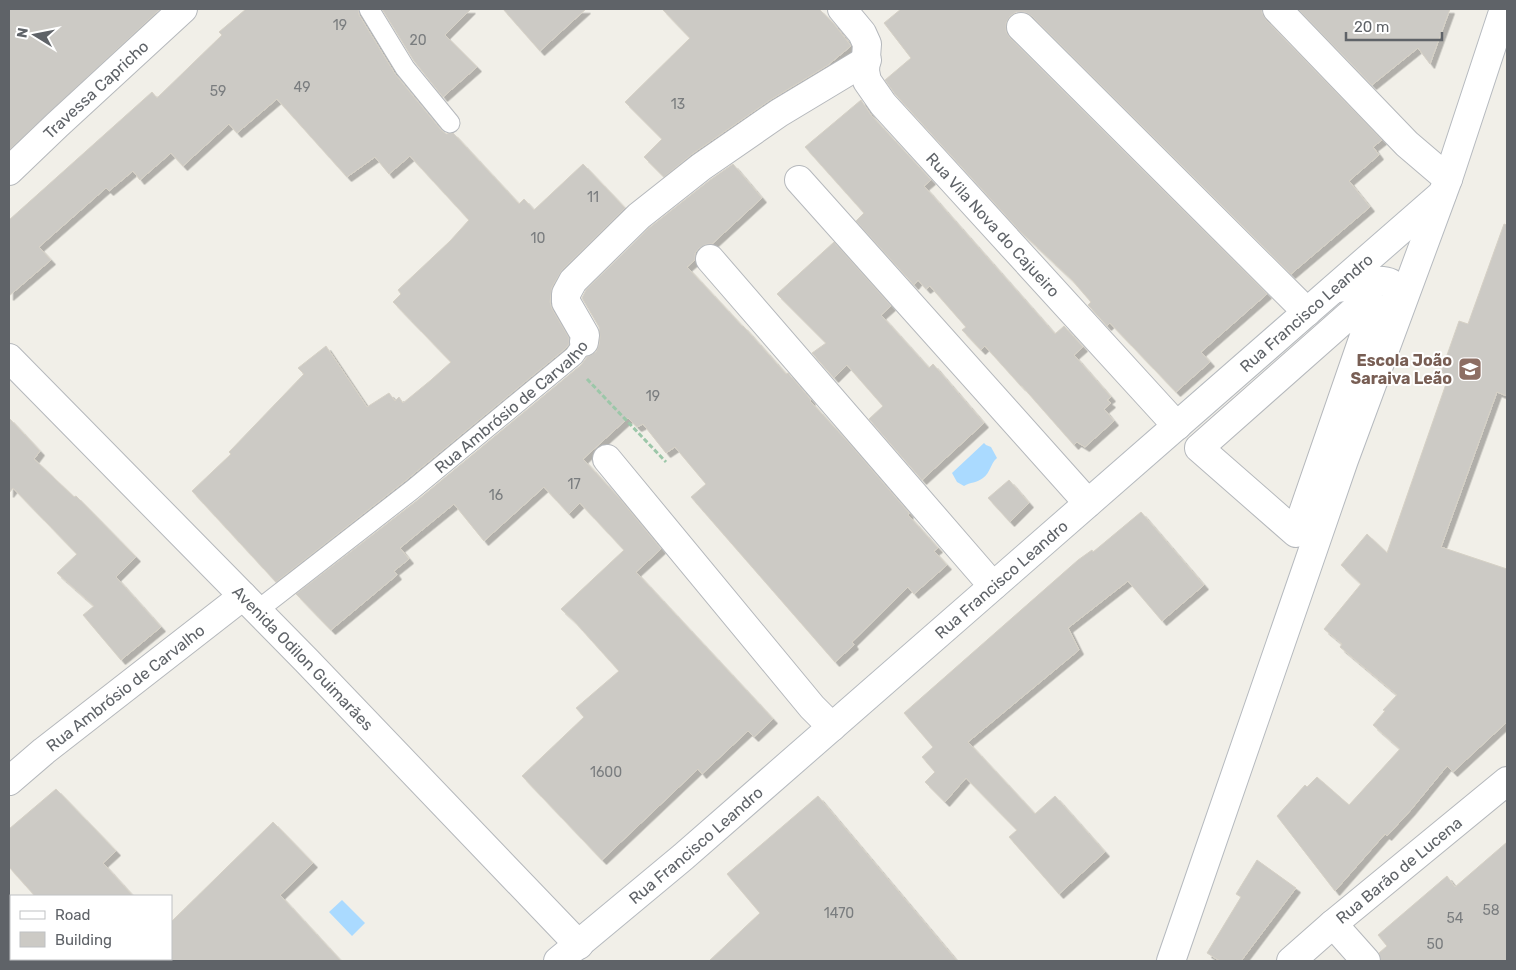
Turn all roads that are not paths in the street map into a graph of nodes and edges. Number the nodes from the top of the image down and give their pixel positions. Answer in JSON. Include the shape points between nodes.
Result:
{"nodes":[{"id":1,"x":183,"y":9,"type":"edge"},
{"id":2,"x":368,"y":9,"type":"edge"},
{"id":3,"x":842,"y":9,"type":"edge"},
{"id":4,"x":1277,"y":9,"type":"edge"},
{"id":5,"x":1504,"y":9,"type":"edge"},
{"id":6,"x":1021,"y":27,"type":"dead end"},
{"id":7,"x":867,"y":60,"type":"junction"},
{"id":8,"x":450,"y":123,"type":"dead end"},
{"id":9,"x":9,"y":171,"type":"edge"},
{"id":10,"x":799,"y":180,"type":"dead end"},
{"id":11,"x":1445,"y":186,"type":"junction"},
{"id":12,"x":710,"y":259,"type":"dead end"},
{"id":13,"x":1332,"y":290,"type":"junction"},
{"id":14,"x":1307,"y":312,"type":"junction"},
{"id":15,"x":1386,"y":349,"type":"junction"},
{"id":16,"x":576,"y":351,"type":"joint"},
{"id":17,"x":9,"y":358,"type":"edge"},
{"id":18,"x":1177,"y":426,"type":"junction"},
{"id":19,"x":607,"y":459,"type":"dead end"},
{"id":20,"x":1088,"y":503,"type":"junction"},
{"id":21,"x":1296,"y":533,"type":"joint"},
{"id":22,"x":993,"y":586,"type":"junction"},
{"id":23,"x":250,"y":603,"type":"junction"},
{"id":24,"x":832,"y":727,"type":"junction"},
{"id":25,"x":9,"y":781,"type":"edge"},
{"id":26,"x":1507,"y":781,"type":"edge"},
{"id":27,"x":1333,"y":924,"type":"junction"},
{"id":28,"x":577,"y":956,"type":"edge"},
{"id":29,"x":1171,"y":961,"type":"edge"},
{"id":30,"x":1291,"y":961,"type":"edge"},
{"id":31,"x":1366,"y":961,"type":"edge"}],
"edges":[{"from":1,"to":9,"type":"street","name":"Travessa Capricho"},
{"from":2,"to":8,"type":"lane","via":[[405,68]]},
{"from":3,"to":7,"type":"street","name":"Rua Vila Nova do Cajueiro","via":[[862,33],[867,44]]},
{"from":4,"to":11,"type":"street"},
{"from":5,"to":11,"type":"street"},
{"from":6,"to":14,"type":"street"},
{"from":7,"to":16,"type":"street","name":"Rua Ambrósio de Carvalho","via":[[779,113],[701,167],[639,216],[573,281],[566,294],[566,302],[585,335]]},
{"from":7,"to":18,"type":"street","name":"Rua Vila Nova do Cajueiro","via":[[867,81],[883,104]]},
{"from":10,"to":20,"type":"street"},
{"from":11,"to":13,"type":"street","name":"Rua Francisco Leandro"},
{"from":11,"to":15,"type":"street"},
{"from":12,"to":22,"type":"street"},
{"from":13,"to":14,"type":"street","name":"Rua Francisco Leandro"},
{"from":13,"to":15,"type":"street","via":[[1370,281],[1393,284],[1395,296]]},
{"from":14,"to":18,"type":"street","name":"Rua Francisco Leandro"},
{"from":15,"to":29,"type":"street","via":[[1344,460]]},
{"from":16,"to":23,"type":"lane","name":"Rua Ambrósio de Carvalho","via":[[412,490]]},
{"from":17,"to":23,"type":"street","name":"Avenida Odilon Guimarães"},
{"from":18,"to":20,"type":"street","name":"Rua Francisco Leandro"},
{"from":19,"to":24,"type":"street"},
{"from":20,"to":22,"type":"street","name":"Rua Francisco Leandro"},
{"from":21,"to":21,"type":"street","via":[[1199,448],[1364,302],[1370,302],[1373,310]]},
{"from":22,"to":24,"type":"street","name":"Rua Francisco Leandro"},
{"from":23,"to":25,"type":"street","name":"Rua Ambrósio de Carvalho","via":[[44,751]]},
{"from":23,"to":28,"type":"street","name":"Avenida Odilon Guimarães"},
{"from":24,"to":28,"type":"street","name":"Rua Francisco Leandro","via":[[683,857]]},
{"from":26,"to":27,"type":"street","name":"Rua Barão de Lucena"},
{"from":27,"to":30,"type":"street","name":"Rua Barão de Lucena"},
{"from":27,"to":31,"type":"street"}]}
